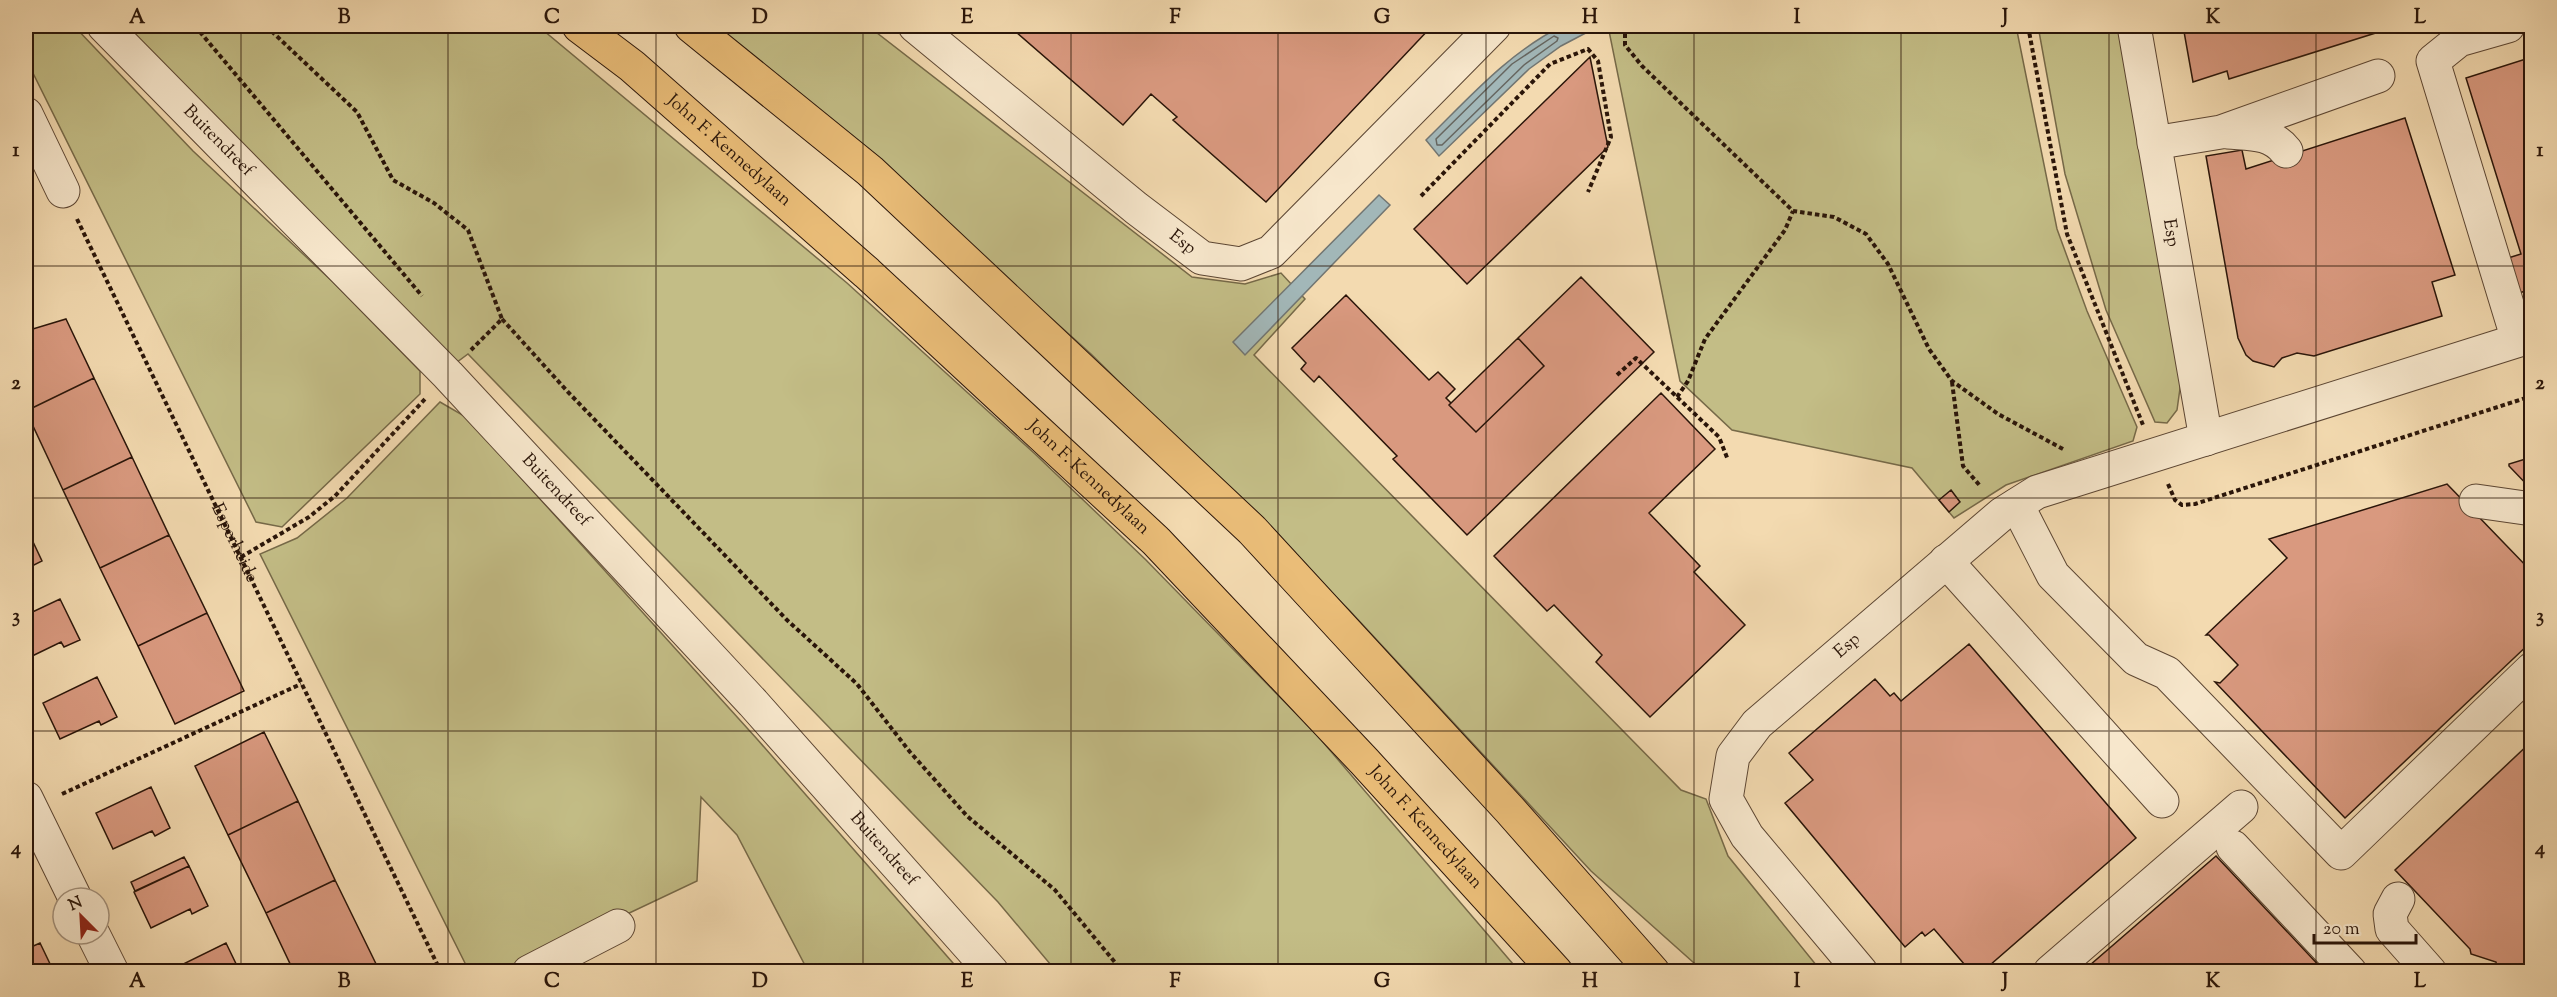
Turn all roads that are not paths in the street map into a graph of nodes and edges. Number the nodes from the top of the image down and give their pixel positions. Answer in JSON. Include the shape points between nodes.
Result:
{"nodes":[{"id":1,"x":104,"y":26,"type":"edge"},
{"id":2,"x":579,"y":26,"type":"edge"},
{"id":3,"x":691,"y":26,"type":"edge"},
{"id":4,"x":915,"y":26,"type":"edge"},
{"id":5,"x":1494,"y":26,"type":"edge"},
{"id":6,"x":2134,"y":26,"type":"edge"},
{"id":7,"x":2508,"y":26,"type":"edge"},
{"id":8,"x":2379,"y":76,"type":"dead end"},
{"id":9,"x":26,"y":114,"type":"edge"},
{"id":10,"x":2221,"y":132,"type":"junction"},
{"id":11,"x":2154,"y":143,"type":"junction"},
{"id":12,"x":2286,"y":151,"type":"dead end"},
{"id":13,"x":63,"y":190,"type":"road end"},
{"id":14,"x":2525,"y":338,"type":"edge"},
{"id":15,"x":2206,"y":440,"type":"junction"},
{"id":16,"x":2476,"y":501,"type":"dead end"},
{"id":17,"x":2532,"y":509,"type":"edge"},
{"id":18,"x":2009,"y":510,"type":"junction"},
{"id":19,"x":1946,"y":561,"type":"junction"},
{"id":20,"x":2532,"y":669,"type":"edge"},
{"id":21,"x":2162,"y":801,"type":"dead end"},
{"id":22,"x":27,"y":806,"type":"edge"},
{"id":23,"x":2241,"y":807,"type":"dead end"},
{"id":24,"x":2233,"y":847,"type":"dead end"},
{"id":25,"x":69,"y":886,"type":"edge"},
{"id":26,"x":2398,"y":899,"type":"dead end"},
{"id":27,"x":618,"y":926,"type":"dead end"},
{"id":28,"x":99,"y":946,"type":"edge"},
{"id":29,"x":112,"y":972,"type":"edge"},
{"id":30,"x":530,"y":972,"type":"edge"},
{"id":31,"x":992,"y":972,"type":"edge"},
{"id":32,"x":1556,"y":972,"type":"edge"},
{"id":33,"x":1653,"y":972,"type":"edge"},
{"id":34,"x":1861,"y":972,"type":"edge"},
{"id":35,"x":2050,"y":972,"type":"edge"},
{"id":36,"x":2350,"y":972,"type":"edge"},
{"id":37,"x":2430,"y":972,"type":"edge"}],
"edges":[{"from":1,"to":31,"type":"street","name":"Buitendreef","via":[[448,375],[753,703]]},
{"from":2,"to":32,"type":"highway","name":"John F. Kennedylaan","via":[[632,66],[867,273],[1156,541]]},
{"from":3,"to":33,"type":"highway","via":[[870,171],[1252,530]]},
{"from":4,"to":5,"type":"street","name":"Esp","via":[[1202,258],[1241,264],[1271,252]]},
{"from":6,"to":11,"type":"street","name":"Esp"},
{"from":7,"to":14,"type":"street","via":[[2459,40],[2433,61]]},
{"from":8,"to":10,"type":"street"},
{"from":9,"to":13,"type":"street"},
{"from":10,"to":11,"type":"street"},
{"from":10,"to":12,"type":"street","via":[[2266,135]]},
{"from":11,"to":15,"type":"street","name":"Esp"},
{"from":14,"to":15,"type":"street","name":"Esp"},
{"from":15,"to":18,"type":"street","name":"Esp","via":[[2037,492]]},
{"from":16,"to":17,"type":"street"},
{"from":18,"to":19,"type":"street","name":"Esp"},
{"from":18,"to":20,"type":"street","via":[[2053,575],[2136,659],[2167,673],[2341,853]]},
{"from":19,"to":21,"type":"street"},
{"from":19,"to":34,"type":"street","name":"Esp","via":[[1757,724],[1733,756],[1726,799],[1747,836]]},
{"from":22,"to":25,"type":"street"},
{"from":23,"to":35,"type":"street"},
{"from":24,"to":36,"type":"street"},
{"from":26,"to":37,"type":"street","via":[[2390,914],[2392,929]]},
{"from":27,"to":30,"type":"street"},
{"from":28,"to":29,"type":"street"}]}
